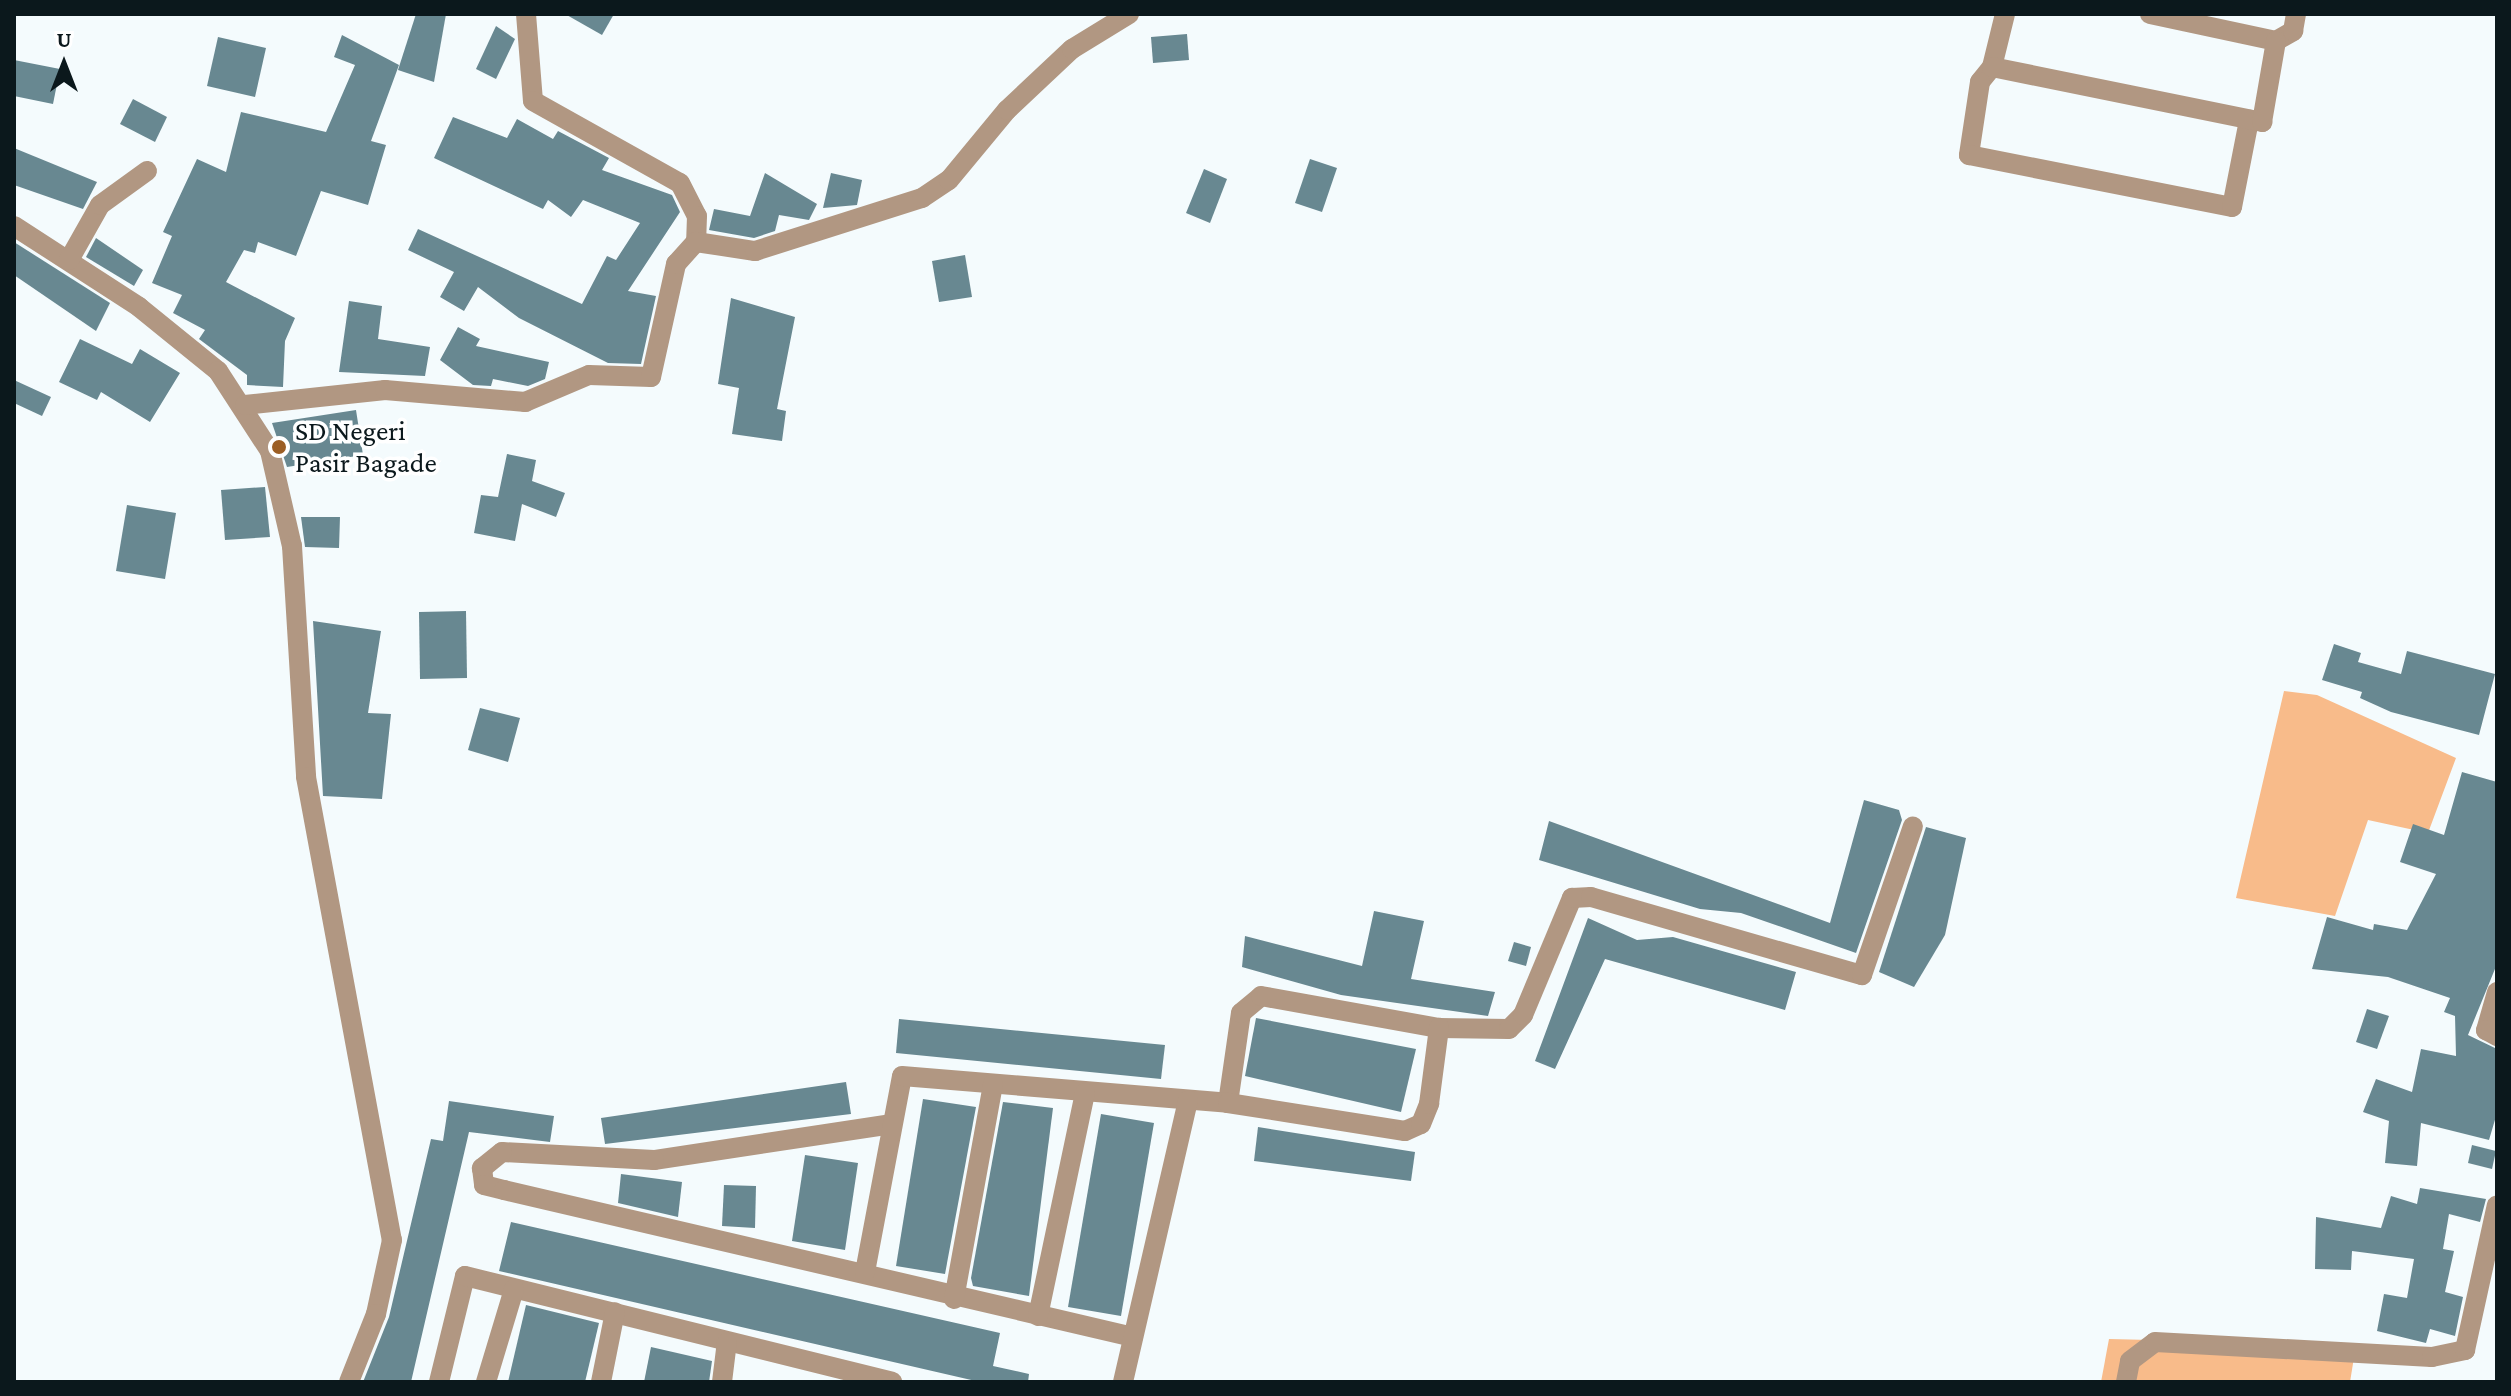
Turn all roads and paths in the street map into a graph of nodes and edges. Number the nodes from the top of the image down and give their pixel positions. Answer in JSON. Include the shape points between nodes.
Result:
{"nodes":[{"id":1,"x":526,"y":14,"type":"edge"},
{"id":2,"x":1129,"y":14,"type":"edge"},
{"id":3,"x":2005,"y":14,"type":"edge"},
{"id":4,"x":2150,"y":14,"type":"edge"},
{"id":5,"x":2296,"y":14,"type":"edge"},
{"id":6,"x":2276,"y":41,"type":"junction"},
{"id":7,"x":1992,"y":67,"type":"junction"},
{"id":8,"x":2249,"y":120,"type":"junction"},
{"id":9,"x":147,"y":171,"type":"dead end"},
{"id":10,"x":14,"y":226,"type":"edge"},
{"id":11,"x":696,"y":242,"type":"junction"},
{"id":12,"x":69,"y":260,"type":"junction"},
{"id":13,"x":245,"y":405,"type":"junction"},
{"id":14,"x":1913,"y":826,"type":"dead end"},
{"id":15,"x":2497,"y":992,"type":"edge"},
{"id":16,"x":1439,"y":1028,"type":"junction"},
{"id":17,"x":2497,"y":1036,"type":"edge"},
{"id":18,"x":993,"y":1085,"type":"junction"},
{"id":19,"x":1085,"y":1093,"type":"junction"},
{"id":20,"x":1188,"y":1100,"type":"junction"},
{"id":21,"x":1228,"y":1103,"type":"junction"},
{"id":22,"x":892,"y":1124,"type":"junction"},
{"id":23,"x":2496,"y":1219,"type":"edge"},
{"id":24,"x":865,"y":1272,"type":"junction"},
{"id":25,"x":514,"y":1289,"type":"junction"},
{"id":26,"x":954,"y":1299,"type":"junction"},
{"id":27,"x":615,"y":1312,"type":"junction"},
{"id":28,"x":1038,"y":1316,"type":"junction"},
{"id":29,"x":1133,"y":1337,"type":"junction"},
{"id":30,"x":727,"y":1343,"type":"junction"},
{"id":31,"x":825,"y":1374,"type":"edge"},
{"id":32,"x":349,"y":1382,"type":"edge"},
{"id":33,"x":439,"y":1382,"type":"edge"},
{"id":34,"x":486,"y":1382,"type":"edge"},
{"id":35,"x":601,"y":1382,"type":"edge"},
{"id":36,"x":722,"y":1382,"type":"edge"},
{"id":37,"x":892,"y":1382,"type":"edge"},
{"id":38,"x":1123,"y":1382,"type":"edge"},
{"id":39,"x":2126,"y":1382,"type":"edge"}],
"edges":[{"from":1,"to":11,"type":"street","via":[[533,101],[680,183],[697,216]]},
{"from":2,"to":11,"type":"street","via":[[1072,49],[1007,110],[949,180],[922,198],[755,251]]},
{"from":3,"to":7,"type":"street"},
{"from":4,"to":6,"type":"street"},
{"from":5,"to":6,"type":"street","via":[[2293,31]]},
{"from":6,"to":8,"type":"street","via":[[2262,122]]},
{"from":7,"to":8,"type":"street"},
{"from":7,"to":8,"type":"street","via":[[1980,82],[1969,155],[2232,207]]},
{"from":9,"to":12,"type":"street","via":[[100,205]]},
{"from":10,"to":12,"type":"street"},
{"from":11,"to":13,"type":"street","via":[[676,264],[651,377],[589,375],[525,402],[385,390]]},
{"from":12,"to":13,"type":"street","via":[[186,343]]},
{"from":13,"to":32,"type":"street","via":[[270,451],[286,509],[306,777],[392,1240],[380,1299]]},
{"from":14,"to":16,"type":"street","via":[[1862,975],[1591,897],[1572,898],[1523,1015],[1509,1029],[1484,1034]]},
{"from":15,"to":17,"type":"street","via":[[2486,1030]]},
{"from":16,"to":21,"type":"street","via":[[1429,1104],[1421,1124],[1405,1131]]},
{"from":16,"to":21,"type":"street","via":[[1261,996],[1241,1013]]},
{"from":18,"to":19,"type":"street"},
{"from":18,"to":22,"type":"street","via":[[902,1076]]},
{"from":18,"to":26,"type":"street"},
{"from":19,"to":20,"type":"street"},
{"from":19,"to":28,"type":"street"},
{"from":20,"to":21,"type":"street"},
{"from":20,"to":29,"type":"street"},
{"from":22,"to":24,"type":"street"},
{"from":22,"to":24,"type":"street","via":[[654,1160],[502,1152],[482,1168],[484,1185]]},
{"from":23,"to":39,"type":"street","via":[[2470,1341],[2452,1356],[2155,1342],[2130,1361]]},
{"from":24,"to":26,"type":"street"},
{"from":25,"to":27,"type":"street"},
{"from":25,"to":33,"type":"street","via":[[465,1276]]},
{"from":25,"to":34,"type":"street"},
{"from":26,"to":28,"type":"street"},
{"from":27,"to":30,"type":"street"},
{"from":27,"to":35,"type":"street"},
{"from":28,"to":29,"type":"street"},
{"from":29,"to":38,"type":"street"},
{"from":30,"to":31,"type":"street"},
{"from":30,"to":36,"type":"street"},
{"from":31,"to":37,"type":"street"}]}
